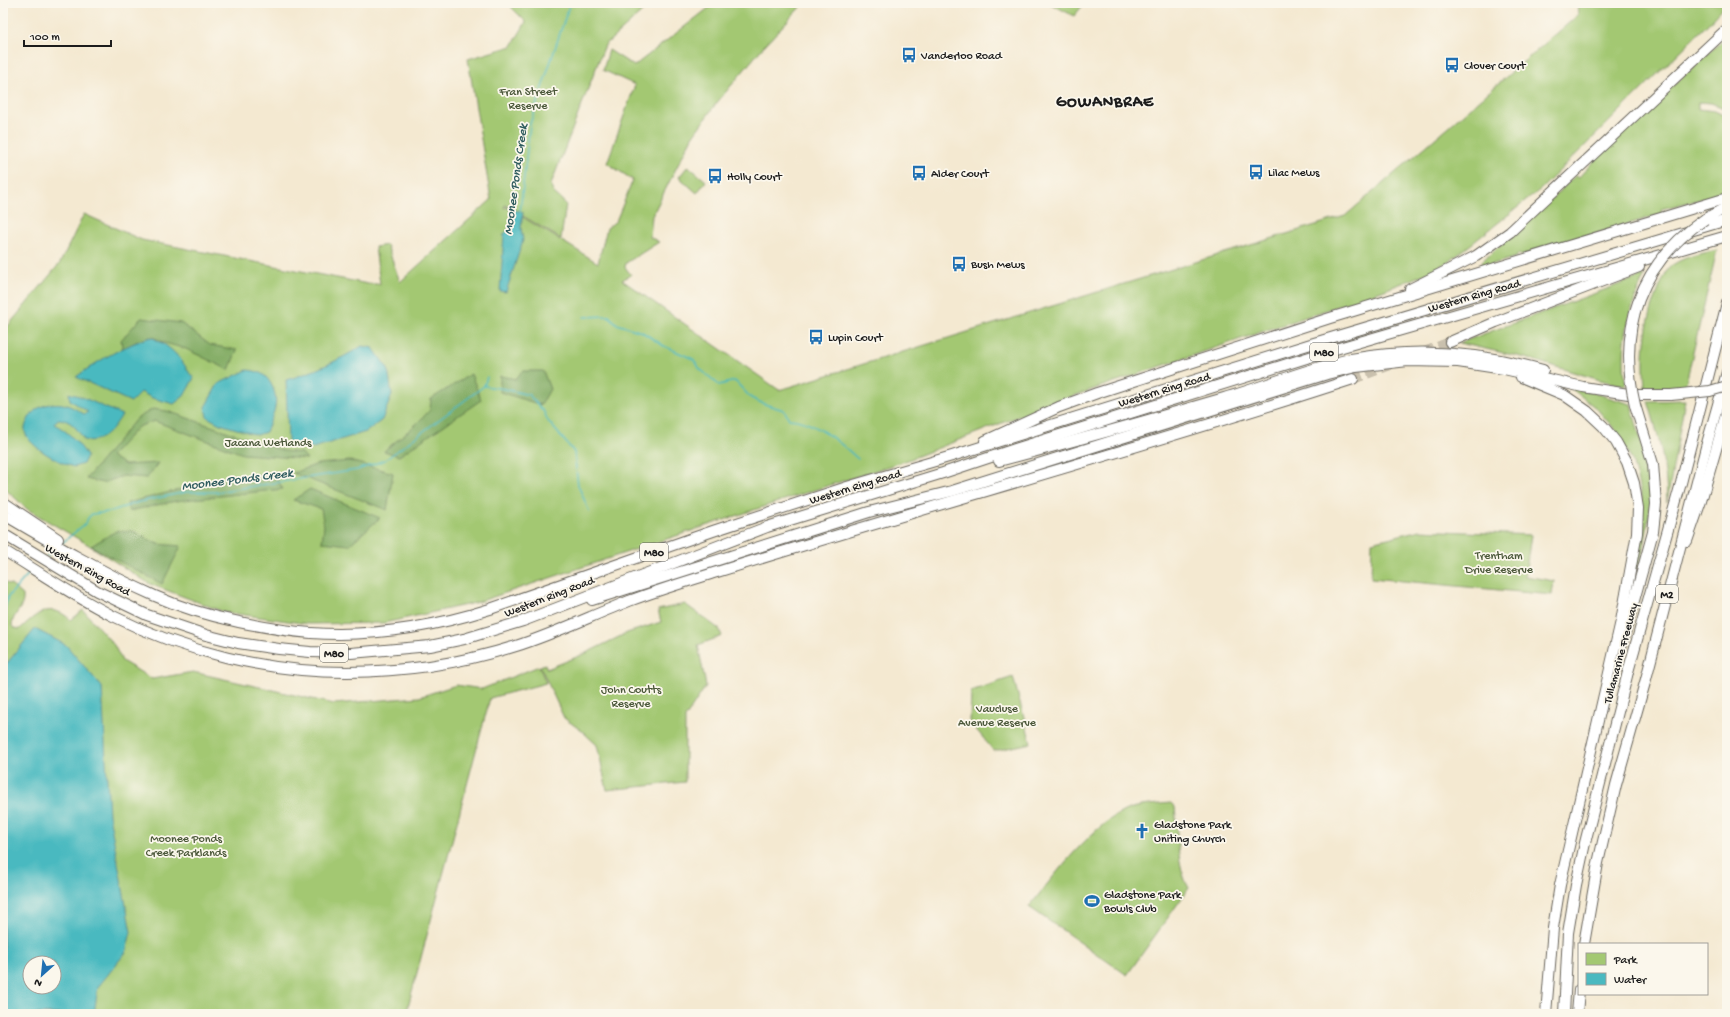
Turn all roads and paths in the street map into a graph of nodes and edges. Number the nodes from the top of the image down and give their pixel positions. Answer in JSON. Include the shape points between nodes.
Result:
{"nodes":[{"id":1,"x":1727,"y":30,"type":"edge"},
{"id":2,"x":1724,"y":202,"type":"edge"},
{"id":3,"x":1727,"y":220,"type":"edge"},
{"id":4,"x":1727,"y":236,"type":"edge"},
{"id":5,"x":1708,"y":241,"type":"junction"},
{"id":6,"x":1727,"y":303,"type":"edge"},
{"id":7,"x":1362,"y":309,"type":"junction"},
{"id":8,"x":1450,"y":342,"type":"tunnel mouth"},
{"id":9,"x":1481,"y":366,"type":"junction"},
{"id":10,"x":1727,"y":372,"type":"edge"},
{"id":11,"x":1353,"y":379,"type":"tunnel mouth"},
{"id":12,"x":1727,"y":386,"type":"edge"},
{"id":13,"x":1613,"y":391,"type":"junction"},
{"id":14,"x":1727,"y":411,"type":"edge"},
{"id":15,"x":952,"y":456,"type":"junction"},
{"id":16,"x":943,"y":473,"type":"junction"},
{"id":17,"x":952,"y":491,"type":"junction"},
{"id":18,"x":3,"y":502,"type":"edge"},
{"id":19,"x":3,"y":514,"type":"edge"},
{"id":20,"x":28,"y":524,"type":"junction"},
{"id":21,"x":3,"y":534,"type":"edge"},
{"id":22,"x":3,"y":550,"type":"edge"},
{"id":23,"x":775,"y":554,"type":"junction"},
{"id":24,"x":523,"y":621,"type":"junction"},
{"id":25,"x":1646,"y":679,"type":"junction"},
{"id":26,"x":1595,"y":736,"type":"junction"},
{"id":27,"x":1584,"y":943,"type":"edge"},
{"id":28,"x":1566,"y":958,"type":"junction"},
{"id":29,"x":1579,"y":995,"type":"edge"},
{"id":30,"x":1546,"y":1014,"type":"edge"},
{"id":31,"x":1560,"y":1014,"type":"edge"},
{"id":32,"x":1564,"y":1014,"type":"edge"},
{"id":33,"x":1577,"y":1014,"type":"edge"}],
"edges":[{"from":1,"to":7,"type":"highway","via":[[1510,232],[1463,263],[1400,294]]},
{"from":2,"to":7,"type":"highway"},
{"from":2,"to":26,"type":"highway","bridge":true,"via":[[1690,229],[1662,257],[1648,278],[1634,313],[1629,345],[1629,367],[1634,399],[1653,464],[1656,497],[1653,532]]},
{"from":3,"to":15,"type":"highway","name":"Western Ring Road","number":"M80","via":[[1314,343]]},
{"from":4,"to":5,"type":"highway","name":"Western Ring Road","number":"M80"},
{"from":5,"to":8,"type":"highway"},
{"from":5,"to":16,"type":"highway","name":"Western Ring Road","number":"M80","via":[[1332,350]]},
{"from":6,"to":28,"type":"highway","name":"Tullamarine Freeway","number":"M2","via":[[1604,765],[1576,885]]},
{"from":7,"to":15,"type":"highway","via":[[1067,404]]},
{"from":9,"to":13,"type":"highway","via":[[1504,368],[1583,387]]},
{"from":9,"to":17,"type":"highway","via":[[1452,362],[1408,361],[1356,367]]},
{"from":9,"to":26,"type":"highway","via":[[1542,385],[1564,395],[1587,411],[1616,442],[1627,462],[1634,483],[1638,508],[1637,533],[1621,621]]},
{"from":10,"to":25,"type":"highway","number":"M2"},
{"from":11,"to":23,"type":"highway"},
{"from":12,"to":13,"type":"highway","bridge":true,"via":[[1710,391],[1671,395],[1648,396]]},
{"from":13,"to":16,"type":"highway","via":[[1524,365],[1480,356],[1407,352],[1351,359],[1078,440]]},
{"from":14,"to":25,"type":"highway"},
{"from":15,"to":20,"type":"highway","name":"Western Ring Road","number":"M80","via":[[768,512],[490,609],[452,620],[353,633],[311,633],[265,627],[186,608],[156,597],[94,565]]},
{"from":16,"to":24,"type":"highway","name":"Western Ring Road","number":"M80","via":[[767,527]]},
{"from":17,"to":23,"type":"highway"},
{"from":17,"to":24,"type":"highway","via":[[869,512]]},
{"from":18,"to":20,"type":"highway"},
{"from":19,"to":20,"type":"highway","name":"Western Ring Road","number":"M80"},
{"from":21,"to":24,"type":"highway","name":"Western Ring Road","number":"M80","via":[[97,591],[147,615],[199,632],[279,649],[351,653],[430,646],[464,639]]},
{"from":22,"to":23,"type":"highway","via":[[90,603],[141,629],[194,648],[266,666],[349,672],[403,669],[457,661],[517,646],[639,597]]},
{"from":25,"to":27,"type":"highway","number":"M2","via":[[1610,810]]},
{"from":26,"to":30,"type":"highway","via":[[1560,885],[1553,928]]},
{"from":28,"to":31,"type":"highway"},
{"from":28,"to":32,"type":"highway","name":"Tullamarine Freeway","number":"M2"},
{"from":29,"to":33,"type":"highway"}]}
